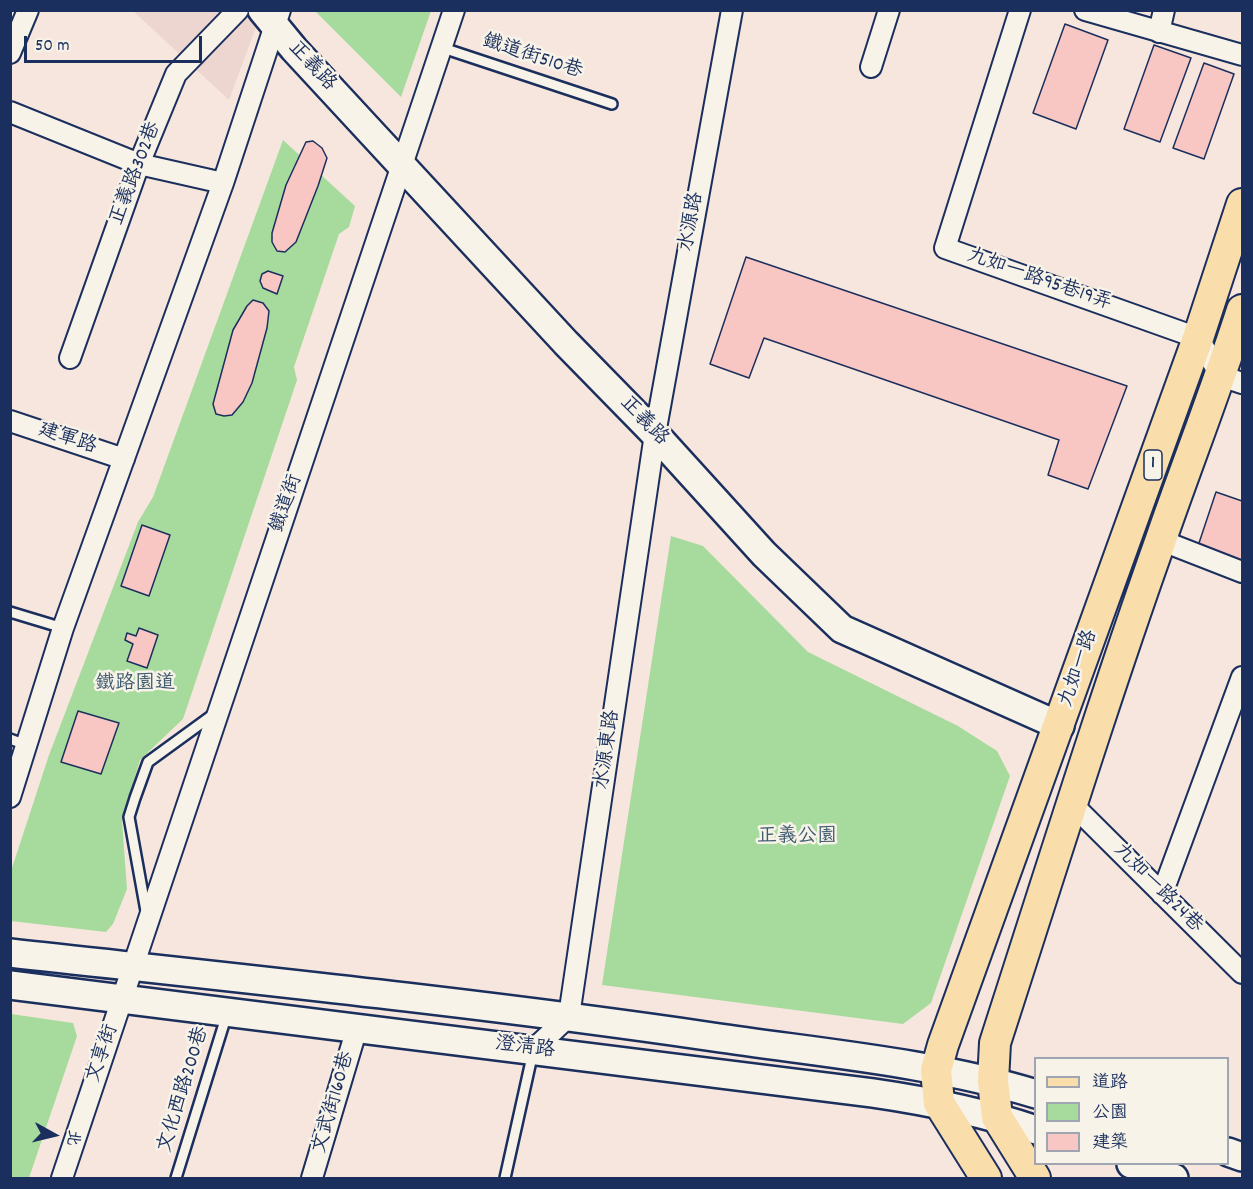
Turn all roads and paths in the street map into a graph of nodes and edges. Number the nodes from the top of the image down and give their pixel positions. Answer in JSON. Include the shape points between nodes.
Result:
{"nodes":[{"id":1,"x":28,"y":10,"type":"edge"},
{"id":2,"x":238,"y":10,"type":"edge"},
{"id":3,"x":454,"y":10,"type":"edge"},
{"id":4,"x":732,"y":10,"type":"edge"},
{"id":5,"x":889,"y":10,"type":"edge"},
{"id":6,"x":1020,"y":10,"type":"edge"},
{"id":7,"x":1084,"y":10,"type":"edge"},
{"id":8,"x":1164,"y":10,"type":"edge"},
{"id":9,"x":272,"y":16,"type":"edge"},
{"id":10,"x":1159,"y":32,"type":"junction"},
{"id":11,"x":440,"y":47,"type":"junction"},
{"id":12,"x":10,"y":53,"type":"edge"},
{"id":13,"x":1242,"y":55,"type":"edge"},
{"id":14,"x":871,"y":68,"type":"dead end"},
{"id":15,"x":612,"y":104,"type":"dead end"},
{"id":16,"x":10,"y":112,"type":"edge"},
{"id":17,"x":139,"y":164,"type":"junction"},
{"id":18,"x":402,"y":166,"type":"junction"},
{"id":19,"x":223,"y":183,"type":"junction"},
{"id":20,"x":1242,"y":204,"type":"edge"},
{"id":21,"x":1242,"y":310,"type":"edge"},
{"id":22,"x":1198,"y":338,"type":"junction"},
{"id":23,"x":70,"y":358,"type":"dead end"},
{"id":24,"x":1232,"y":380,"type":"edge"},
{"id":25,"x":10,"y":421,"type":"edge"},
{"id":26,"x":655,"y":434,"type":"junction"},
{"id":27,"x":124,"y":459,"type":"junction"},
{"id":28,"x":1160,"y":540,"type":"junction"},
{"id":29,"x":1242,"y":572,"type":"edge"},
{"id":30,"x":10,"y":612,"type":"edge"},
{"id":31,"x":63,"y":628,"type":"junction"},
{"id":32,"x":1242,"y":677,"type":"edge"},
{"id":33,"x":218,"y":711,"type":"junction"},
{"id":34,"x":1060,"y":726,"type":"junction"},
{"id":35,"x":1092,"y":738,"type":"junction"},
{"id":36,"x":18,"y":742,"type":"edge"},
{"id":37,"x":10,"y":797,"type":"edge"},
{"id":38,"x":1072,"y":804,"type":"junction"},
{"id":39,"x":1162,"y":894,"type":"junction"},
{"id":40,"x":148,"y":918,"type":"junction"},
{"id":41,"x":10,"y":953,"type":"edge"},
{"id":42,"x":132,"y":966,"type":"junction"},
{"id":43,"x":1242,"y":973,"type":"edge"},
{"id":44,"x":10,"y":985,"type":"edge"},
{"id":45,"x":122,"y":999,"type":"junction"},
{"id":46,"x":228,"y":1012,"type":"junction"},
{"id":47,"x":569,"y":1016,"type":"junction"},
{"id":48,"x":357,"y":1028,"type":"junction"},
{"id":49,"x":533,"y":1050,"type":"junction"},
{"id":50,"x":936,"y":1070,"type":"junction"},
{"id":51,"x":993,"y":1081,"type":"junction"},
{"id":52,"x":1034,"y":1094,"type":"edge"},
{"id":53,"x":939,"y":1103,"type":"junction"},
{"id":54,"x":997,"y":1117,"type":"junction"},
{"id":55,"x":1034,"y":1130,"type":"edge"},
{"id":56,"x":1134,"y":1165,"type":"edge"},
{"id":57,"x":62,"y":1179,"type":"edge"},
{"id":58,"x":176,"y":1179,"type":"edge"},
{"id":59,"x":312,"y":1179,"type":"edge"},
{"id":60,"x":505,"y":1179,"type":"edge"},
{"id":61,"x":986,"y":1179,"type":"edge"},
{"id":62,"x":1035,"y":1179,"type":"edge"},
{"id":63,"x":1174,"y":1179,"type":"edge"}],
"edges":[{"from":1,"to":12,"type":"street"},
{"from":2,"to":17,"type":"street","name":"正義路302巷","via":[[176,74]]},
{"from":3,"to":11,"type":"street","name":"鐵道街"},
{"from":4,"to":26,"type":"street","name":"水源路"},
{"from":5,"to":14,"type":"street"},
{"from":6,"to":22,"type":"street","name":"九如一路95巷19弄","via":[[945,248]]},
{"from":7,"to":10,"type":"street"},
{"from":8,"to":10,"type":"street"},
{"from":9,"to":18,"type":"main road","name":"正義路","via":[[294,49]]},
{"from":9,"to":19,"type":"street"},
{"from":10,"to":13,"type":"street"},
{"from":11,"to":15,"type":"lane","name":"鐵道街510巷"},
{"from":11,"to":18,"type":"street","name":"鐵道街"},
{"from":16,"to":17,"type":"street"},
{"from":17,"to":19,"type":"street"},
{"from":17,"to":23,"type":"street","name":"正義路302巷"},
{"from":18,"to":26,"type":"main road","name":"正義路"},
{"from":18,"to":33,"type":"street","name":"鐵道街"},
{"from":19,"to":27,"type":"street"},
{"from":20,"to":22,"type":"main road","name":"九如一路","number":"1"},
{"from":21,"to":24,"type":"main road","name":"九如一路","number":"1"},
{"from":22,"to":24,"type":"street"},
{"from":22,"to":34,"type":"main road","name":"九如一路","number":"1"},
{"from":24,"to":28,"type":"main road","name":"九如一路","number":"1"},
{"from":25,"to":27,"type":"street","name":"建軍路"},
{"from":26,"to":34,"type":"main road","name":"正義路","via":[[764,554],[843,629]]},
{"from":26,"to":47,"type":"street","name":"水源東路"},
{"from":27,"to":31,"type":"street"},
{"from":28,"to":29,"type":"street"},
{"from":28,"to":35,"type":"main road","name":"九如一路","number":"1"},
{"from":30,"to":31,"type":"lane"},
{"from":31,"to":36,"type":"street"},
{"from":32,"to":39,"type":"street"},
{"from":33,"to":40,"type":"street","name":"鐵道街"},
{"from":33,"to":40,"type":"lane","via":[[148,762],[132,807],[129,817]]},
{"from":34,"to":35,"type":"street","name":"正義路"},
{"from":34,"to":50,"type":"main road","name":"九如一路","number":"1"},
{"from":35,"to":38,"type":"main road","name":"九如一路","number":"1"},
{"from":36,"to":37,"type":"street"},
{"from":38,"to":39,"type":"street","name":"九如一路24巷"},
{"from":38,"to":51,"type":"main road","name":"九如一路","number":"1","via":[[995,1043]]},
{"from":39,"to":43,"type":"street","name":"九如一路24巷"},
{"from":40,"to":42,"type":"street","name":"鐵道街"},
{"from":41,"to":42,"type":"main road","name":"澄清路"},
{"from":42,"to":45,"type":"street","name":"鐵道街"},
{"from":42,"to":47,"type":"main road","name":"澄清路"},
{"from":44,"to":45,"type":"main road","name":"澄清路"},
{"from":45,"to":46,"type":"main road","name":"澄清路"},
{"from":45,"to":57,"type":"street","name":"文享街"},
{"from":46,"to":48,"type":"main road","name":"澄清路"},
{"from":46,"to":58,"type":"lane","name":"文化西路200巷"},
{"from":47,"to":49,"type":"street"},
{"from":47,"to":50,"type":"main road","name":"澄清路"},
{"from":48,"to":49,"type":"main road","name":"澄清路"},
{"from":48,"to":59,"type":"street","name":"文武街160巷"},
{"from":49,"to":53,"type":"main road","name":"澄清路"},
{"from":49,"to":60,"type":"lane"},
{"from":50,"to":51,"type":"main road","name":"澄清路"},
{"from":50,"to":53,"type":"main road","name":"九如一路","number":"1"},
{"from":51,"to":52,"type":"main road","name":"澄清路"},
{"from":51,"to":54,"type":"main road","name":"九如一路","number":"1"},
{"from":53,"to":54,"type":"main road","name":"澄清路"},
{"from":53,"to":61,"type":"main road","name":"九如一路","number":"1"},
{"from":54,"to":55,"type":"main road","name":"澄清路"},
{"from":54,"to":62,"type":"main road","number":"1"},
{"from":56,"to":63,"type":"main road"}]}
